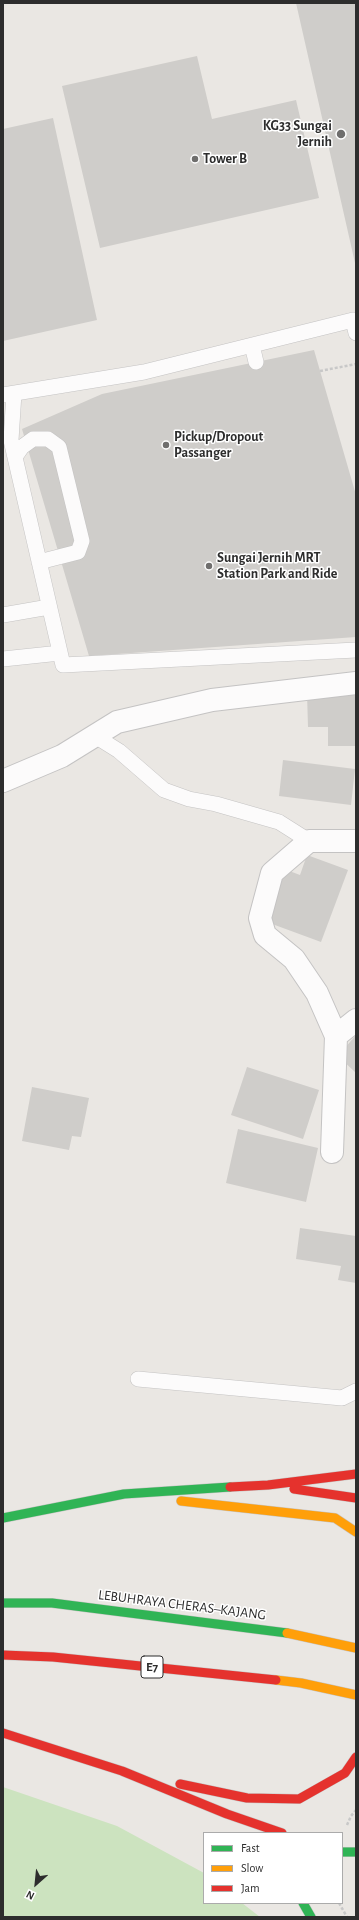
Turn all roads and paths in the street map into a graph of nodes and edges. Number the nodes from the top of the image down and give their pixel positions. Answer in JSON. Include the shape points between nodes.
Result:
{"nodes":[{"id":1,"x":356,"y":333,"type":"edge"},
{"id":2,"x":252,"y":345,"type":"junction"},
{"id":3,"x":256,"y":362,"type":"dead end"},
{"id":4,"x":356,"y":364,"type":"edge"},
{"id":5,"x":320,"y":371,"type":"dead end"},
{"id":6,"x":9,"y":394,"type":"edge"},
{"id":7,"x":7,"y":439,"type":"edge"},
{"id":8,"x":15,"y":457,"type":"junction"},
{"id":9,"x":39,"y":562,"type":"junction"},
{"id":10,"x":49,"y":607,"type":"junction"},
{"id":11,"x":3,"y":616,"type":"edge"},
{"id":12,"x":356,"y":650,"type":"edge"},
{"id":13,"x":60,"y":653,"type":"junction"},
{"id":14,"x":3,"y":659,"type":"edge"},
{"id":15,"x":356,"y":683,"type":"edge"},
{"id":16,"x":95,"y":736,"type":"junction"},
{"id":17,"x":3,"y":781,"type":"edge"},
{"id":18,"x":309,"y":841,"type":"junction"},
{"id":19,"x":356,"y":841,"type":"edge"},
{"id":20,"x":356,"y":1020,"type":"edge"},
{"id":21,"x":336,"y":1036,"type":"junction"},
{"id":22,"x":332,"y":1152,"type":"dead end"},
{"id":23,"x":138,"y":1379,"type":"dead end"},
{"id":24,"x":356,"y":1391,"type":"edge"},
{"id":25,"x":356,"y":1474,"type":"edge"},
{"id":26,"x":268,"y":1485,"type":"junction"},
{"id":27,"x":124,"y":1494,"type":"junction"},
{"id":28,"x":356,"y":1498,"type":"edge"},
{"id":29,"x":3,"y":1518,"type":"edge"},
{"id":30,"x":356,"y":1532,"type":"edge"},
{"id":31,"x":3,"y":1603,"type":"edge"},
{"id":32,"x":356,"y":1648,"type":"edge"},
{"id":33,"x":3,"y":1655,"type":"edge"},
{"id":34,"x":356,"y":1695,"type":"edge"},
{"id":35,"x":3,"y":1733,"type":"edge"},
{"id":36,"x":356,"y":1757,"type":"edge"},
{"id":37,"x":122,"y":1771,"type":"junction"},
{"id":38,"x":227,"y":1814,"type":"junction"},
{"id":39,"x":240,"y":1828,"type":"dead end"},
{"id":40,"x":279,"y":1832,"type":"edge"},
{"id":41,"x":343,"y":1852,"type":"edge"},
{"id":42,"x":356,"y":1852,"type":"edge"},
{"id":43,"x":304,"y":1904,"type":"edge"},
{"id":44,"x":339,"y":1904,"type":"edge"},
{"id":45,"x":311,"y":1917,"type":"edge"},
{"id":46,"x":347,"y":1917,"type":"edge"}],
"edges":[{"from":1,"to":2,"type":"lane","via":[[353,320]]},
{"from":2,"to":3,"type":"lane"},
{"from":2,"to":6,"type":"lane","via":[[146,378]]},
{"from":4,"to":5,"type":"path"},
{"from":6,"to":7,"type":"lane"},
{"from":7,"to":8,"type":"lane"},
{"from":8,"to":9,"type":"lane"},
{"from":8,"to":9,"type":"lane","via":[[22,447],[33,439],[48,438],[59,447],[82,541],[78,552]]},
{"from":9,"to":10,"type":"lane"},
{"from":10,"to":11,"type":"lane"},
{"from":10,"to":13,"type":"lane"},
{"from":12,"to":13,"type":"lane","via":[[63,665]]},
{"from":13,"to":14,"type":"lane"},
{"from":15,"to":16,"type":"street","via":[[212,700],[117,722]]},
{"from":16,"to":17,"type":"street","via":[[62,756]]},
{"from":16,"to":18,"type":"lane","via":[[164,790],[279,822]]},
{"from":18,"to":19,"type":"street"},
{"from":18,"to":21,"type":"street","via":[[272,873],[260,918],[265,935],[294,959],[317,993]]},
{"from":20,"to":21,"type":"street"},
{"from":21,"to":22,"type":"street"},
{"from":23,"to":24,"type":"lane","via":[[342,1398]]},
{"from":25,"to":26,"type":"highway"},
{"from":26,"to":27,"type":"highway"},
{"from":26,"to":28,"type":"highway"},
{"from":27,"to":29,"type":"highway"},
{"from":27,"to":30,"type":"highway","via":[[335,1518]]},
{"from":31,"to":32,"type":"highway","name":"LEBUHRAYA CHERAS–KAJANG","via":[[52,1603],[295,1634]]},
{"from":33,"to":34,"type":"highway","number":"E7","via":[[54,1657],[301,1683]]},
{"from":35,"to":37,"type":"highway"},
{"from":36,"to":37,"type":"highway","via":[[346,1773],[299,1799],[247,1798]]},
{"from":37,"to":38,"type":"highway"},
{"from":38,"to":39,"type":"highway"},
{"from":38,"to":40,"type":"highway"},
{"from":41,"to":42,"type":"highway"},
{"from":43,"to":45,"type":"highway"},
{"from":44,"to":46,"type":"path"}]}
